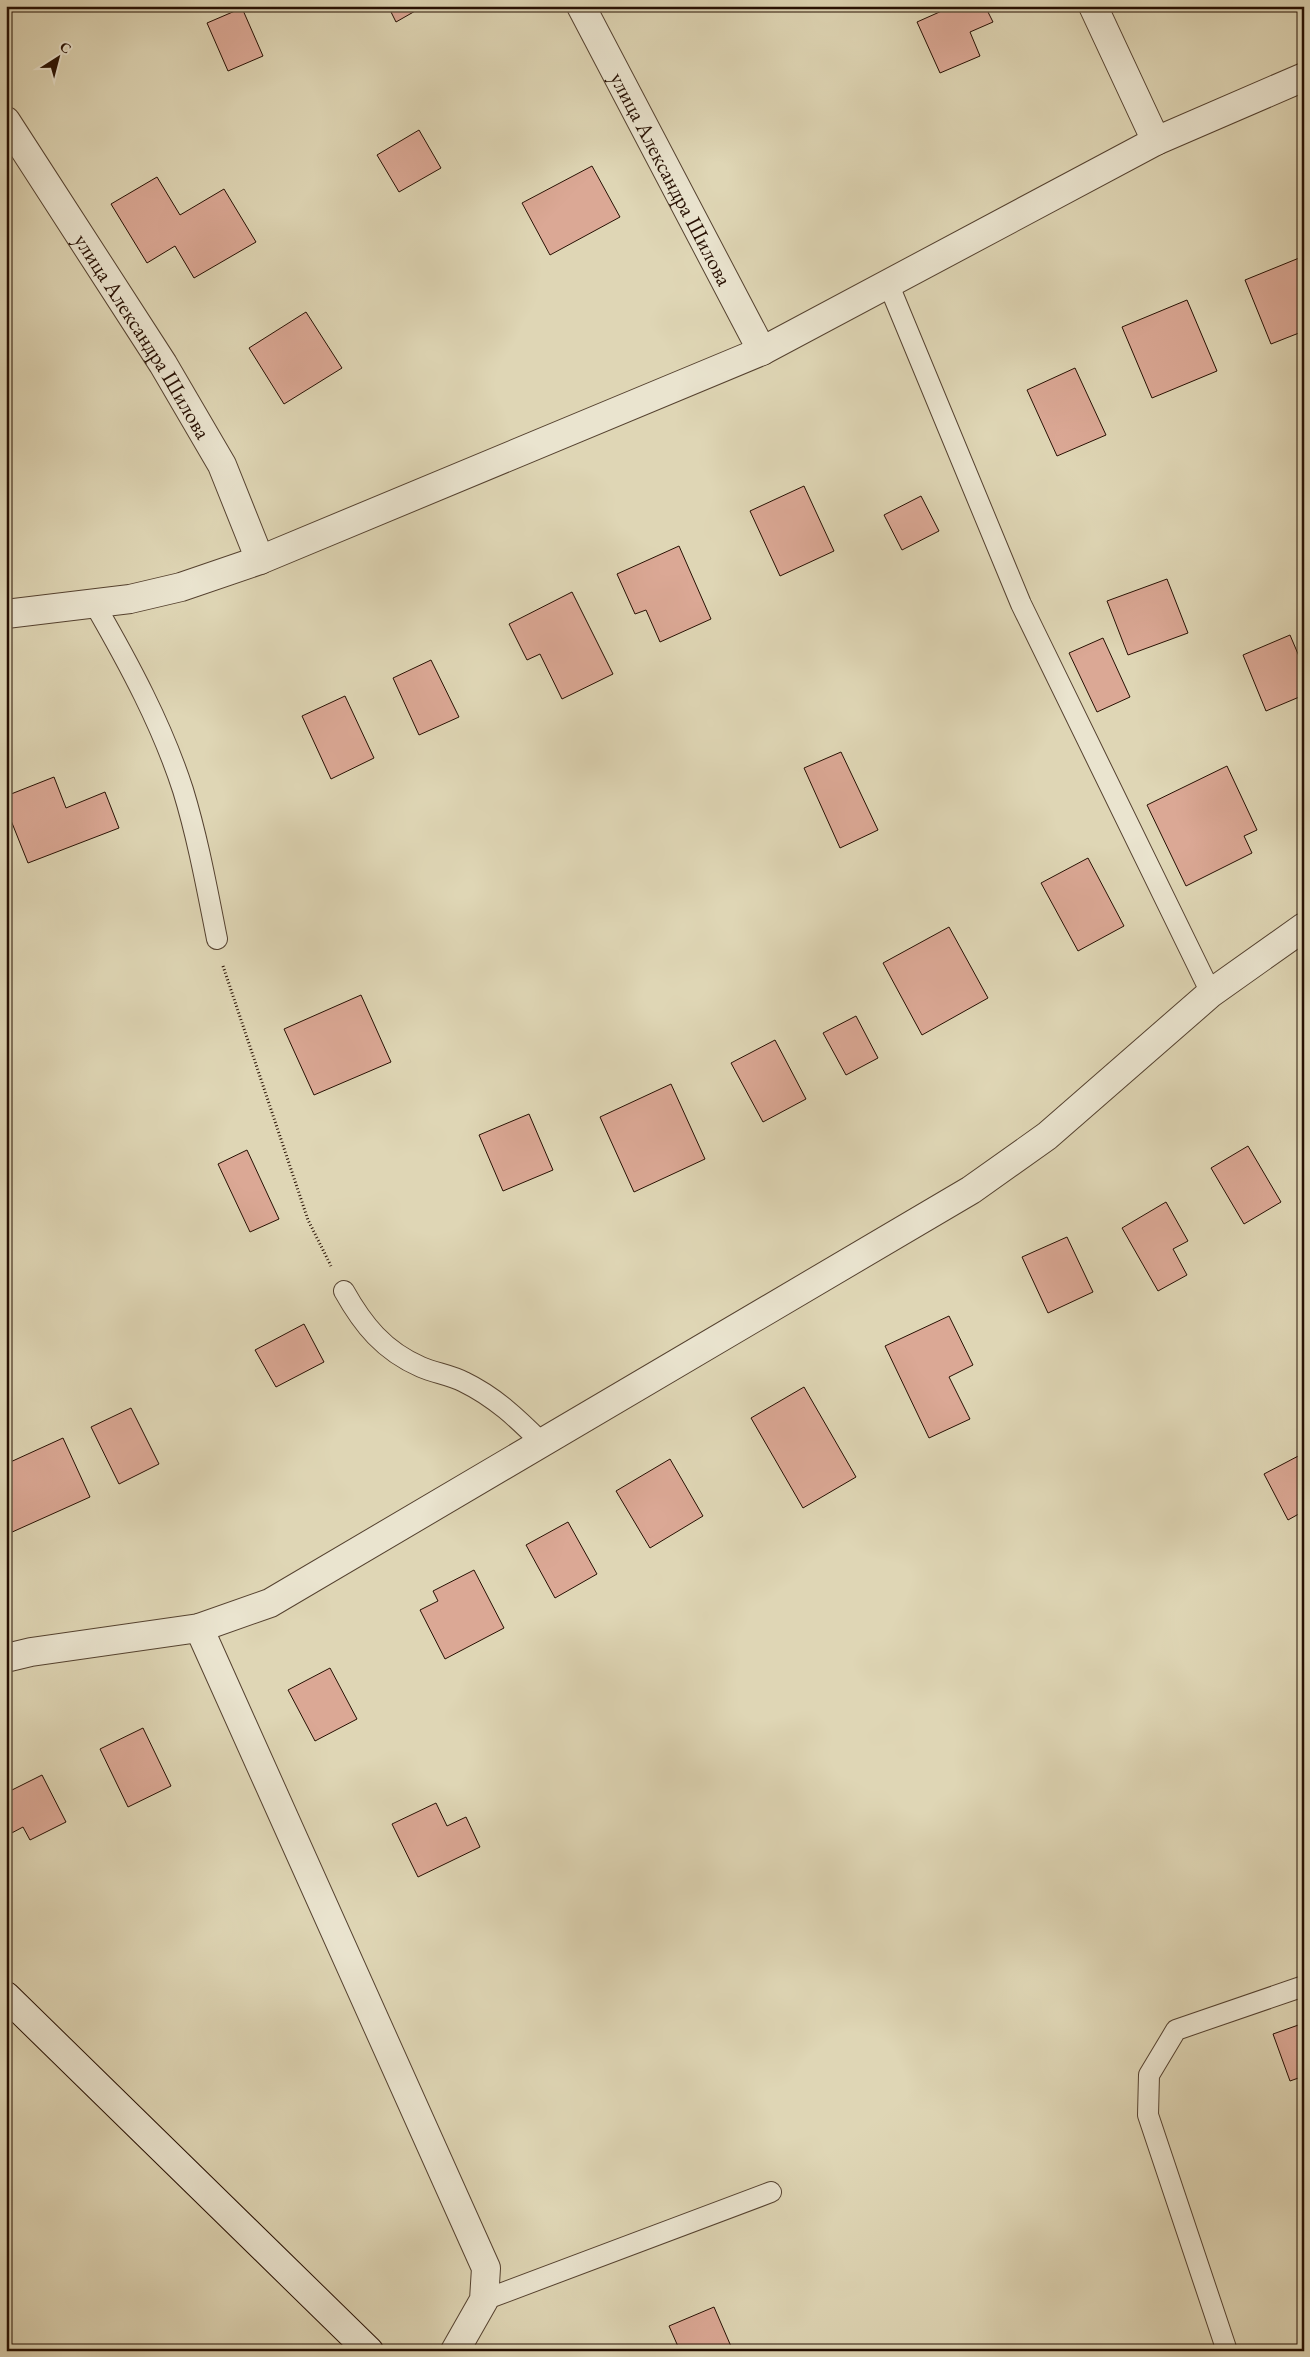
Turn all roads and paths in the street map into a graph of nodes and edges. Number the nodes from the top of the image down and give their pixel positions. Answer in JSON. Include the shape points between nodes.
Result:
{"nodes":[{"id":1,"x":581,"y":6,"type":"edge"},
{"id":2,"x":1093,"y":6,"type":"edge"},
{"id":3,"x":1304,"y":77,"type":"edge"},
{"id":4,"x":6,"y":121,"type":"edge"},
{"id":5,"x":1156,"y":141,"type":"junction"},
{"id":6,"x":888,"y":283,"type":"junction"},
{"id":7,"x":762,"y":351,"type":"junction"},
{"id":8,"x":260,"y":560,"type":"junction"},
{"id":9,"x":95,"y":605,"type":"junction"},
{"id":10,"x":6,"y":614,"type":"edge"},
{"id":11,"x":1304,"y":927,"type":"edge"},
{"id":12,"x":217,"y":939,"type":"joint"},
{"id":13,"x":1211,"y":993,"type":"junction"},
{"id":14,"x":344,"y":1291,"type":"joint"},
{"id":15,"x":542,"y":1443,"type":"junction"},
{"id":16,"x":199,"y":1628,"type":"junction"},
{"id":17,"x":6,"y":1658,"type":"edge"},
{"id":18,"x":1304,"y":1986,"type":"edge"},
{"id":19,"x":6,"y":1996,"type":"edge"},
{"id":20,"x":771,"y":2192,"type":"dead end"},
{"id":21,"x":484,"y":2300,"type":"junction"},
{"id":22,"x":368,"y":2351,"type":"edge"},
{"id":23,"x":455,"y":2351,"type":"edge"},
{"id":24,"x":1227,"y":2351,"type":"edge"}],
"edges":[{"from":1,"to":7,"type":"street","name":"улица Александра Шилова"},
{"from":2,"to":5,"type":"street"},
{"from":3,"to":5,"type":"street"},
{"from":4,"to":8,"type":"street","name":"улица Александра Шилова","via":[[163,364],[222,465]]},
{"from":5,"to":6,"type":"street"},
{"from":6,"to":7,"type":"street"},
{"from":6,"to":13,"type":"lane","via":[[1021,604]]},
{"from":7,"to":8,"type":"street"},
{"from":8,"to":9,"type":"street","via":[[181,587]]},
{"from":9,"to":10,"type":"street"},
{"from":9,"to":12,"type":"lane","via":[[129,664],[182,789],[201,855]]},
{"from":11,"to":13,"type":"street"},
{"from":12,"to":14,"type":"path","via":[[224,971],[308,1220]]},
{"from":13,"to":15,"type":"street","via":[[1046,1136],[971,1190]]},
{"from":14,"to":15,"type":"lane","via":[[360,1320],[394,1352],[420,1367],[463,1381],[485,1393],[512,1412]]},
{"from":15,"to":16,"type":"street","via":[[270,1603]]},
{"from":16,"to":17,"type":"street"},
{"from":16,"to":21,"type":"street","via":[[486,2268]]},
{"from":18,"to":24,"type":"lane","via":[[1176,2030],[1149,2074],[1148,2115]]},
{"from":19,"to":22,"type":"street"},
{"from":20,"to":21,"type":"lane"},
{"from":21,"to":23,"type":"street"}]}
